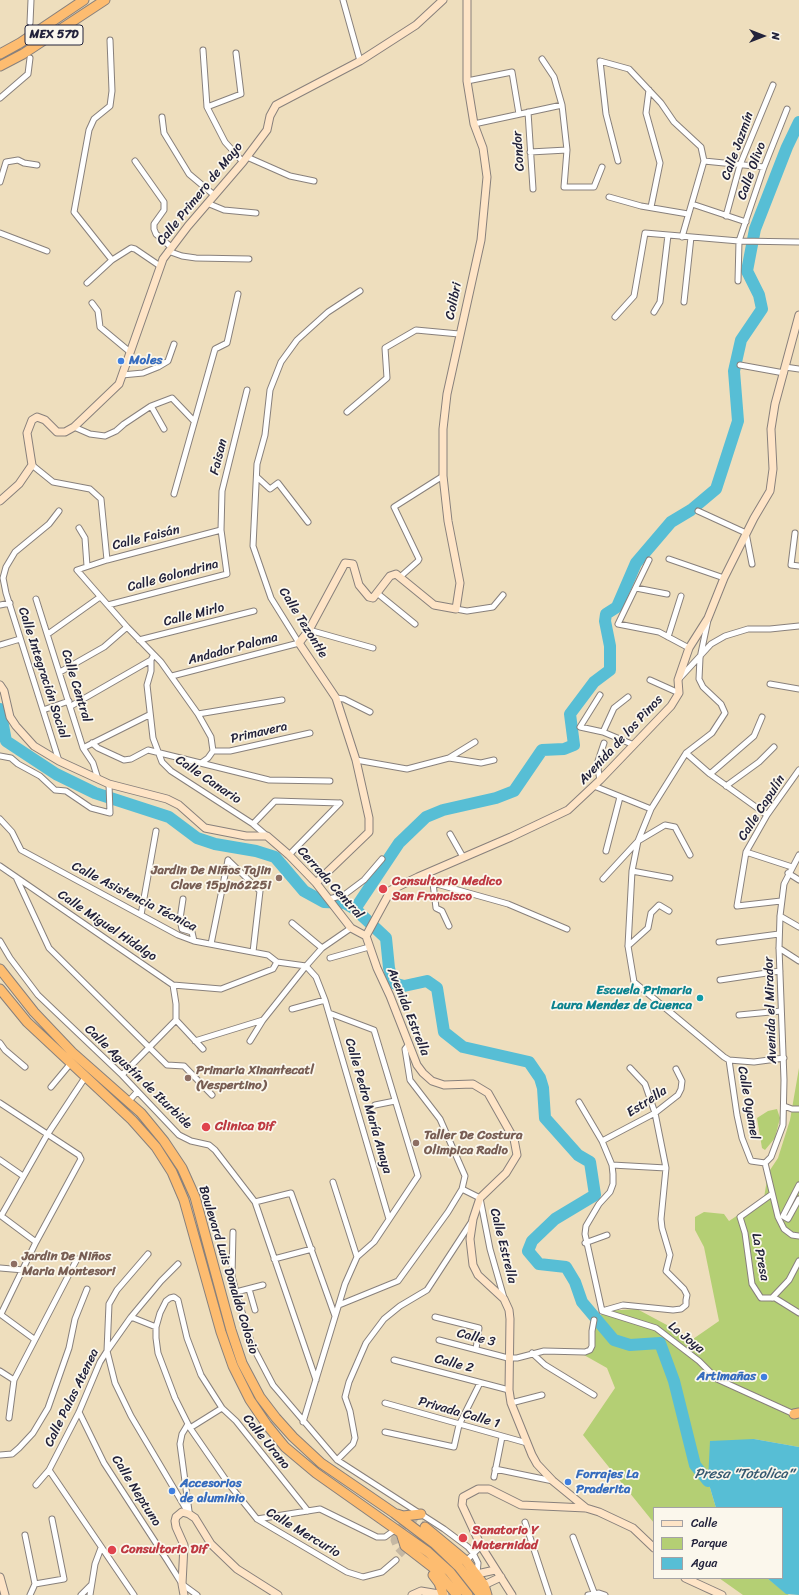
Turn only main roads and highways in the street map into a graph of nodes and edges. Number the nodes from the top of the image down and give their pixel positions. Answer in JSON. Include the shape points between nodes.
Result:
{"nodes":[{"id":1,"x":84,"y":0,"type":"edge"},
{"id":2,"x":105,"y":0,"type":"edge"},
{"id":3,"x":0,"y":54,"type":"edge"},
{"id":4,"x":0,"y":66,"type":"edge"},
{"id":5,"x":0,"y":969,"type":"edge"},
{"id":6,"x":0,"y":989,"type":"edge"},
{"id":7,"x":394,"y":1513,"type":"junction"},
{"id":8,"x":421,"y":1514,"type":"road end"},
{"id":9,"x":425,"y":1527,"type":"tunnel mouth"},
{"id":10,"x":399,"y":1531,"type":"junction"},
{"id":11,"x":405,"y":1554,"type":"tunnel mouth"},
{"id":12,"x":444,"y":1594,"type":"edge"},
{"id":13,"x":457,"y":1595,"type":"edge"},
{"id":14,"x":468,"y":1595,"type":"edge"},
{"id":15,"x":481,"y":1595,"type":"edge"},
{"id":16,"x":488,"y":1595,"type":"edge"}],
"edges":[{"from":1,"to":3,"type":"highway","number":"MEX 57D"},
{"from":2,"to":4,"type":"highway","number":"MEX 57D","via":[[23,54]]},
{"from":5,"to":7,"type":"highway","name":"Boulevard Luis Donaldo Colosio","via":[[72,1052],[141,1113],[182,1168],[194,1197],[240,1356],[260,1396],[293,1437],[321,1463]]},
{"from":6,"to":10,"type":"highway","name":"Boulevard Luis Donaldo Colosio","via":[[27,1022],[132,1120],[156,1147],[172,1172],[184,1200],[233,1366],[250,1400],[267,1425],[285,1446],[316,1473]]},
{"from":7,"to":8,"type":"highway","via":[[403,1516]]},
{"from":7,"to":15,"type":"highway","name":"Boulevard Luis Donaldo Colosio","via":[[459,1566]]},
{"from":9,"to":16,"type":"highway","via":[[466,1561],[477,1574]]},
{"from":10,"to":13,"type":"highway","via":[[405,1546],[436,1570]]},
{"from":10,"to":14,"type":"highway","name":"Boulevard Luis Donaldo Colosio","via":[[450,1572]]},
{"from":11,"to":12,"type":"highway","via":[[430,1572]]}]}
